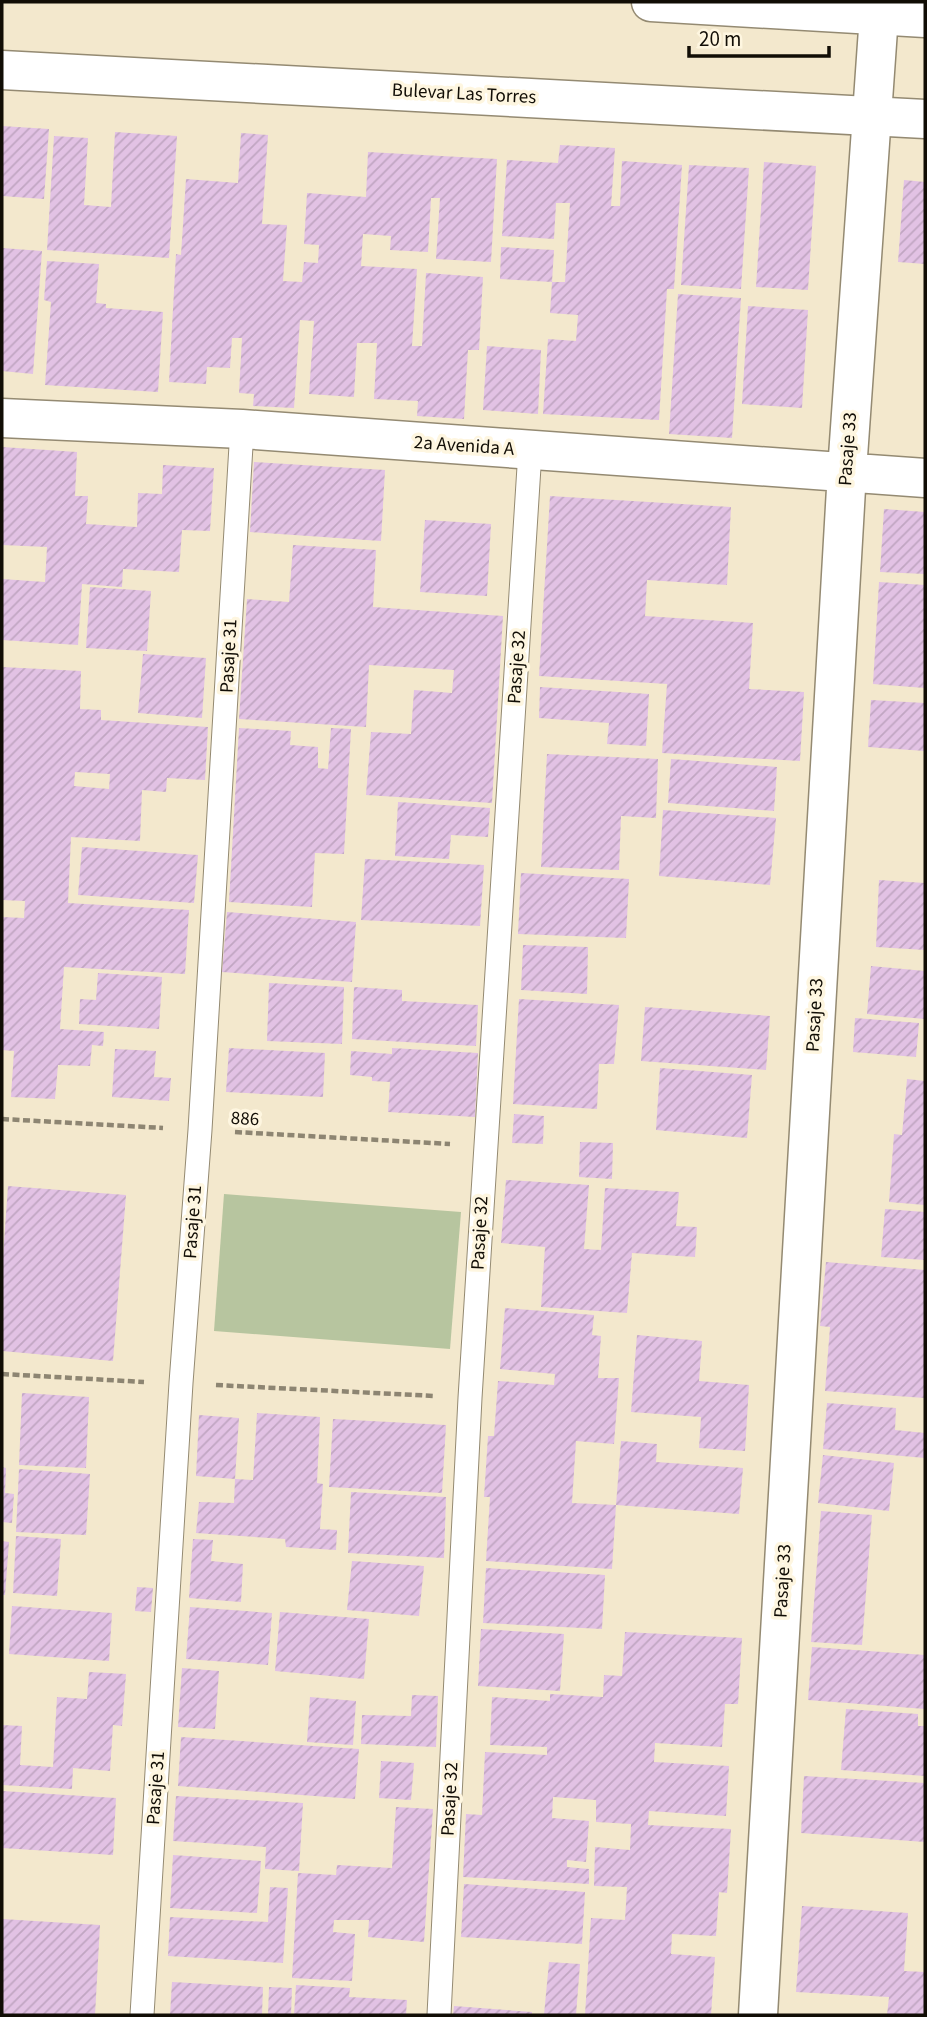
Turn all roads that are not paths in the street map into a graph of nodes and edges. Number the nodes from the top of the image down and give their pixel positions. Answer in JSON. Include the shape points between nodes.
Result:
{"nodes":[{"id":1,"x":662,"y":2,"type":"edge"},
{"id":2,"x":879,"y":15,"type":"junction"},
{"id":3,"x":925,"y":18,"type":"edge"},
{"id":4,"x":2,"y":70,"type":"edge"},
{"id":5,"x":872,"y":115,"type":"junction"},
{"id":6,"x":925,"y":119,"type":"edge"},
{"id":7,"x":2,"y":418,"type":"edge"},
{"id":8,"x":242,"y":429,"type":"junction"},
{"id":9,"x":530,"y":451,"type":"junction"},
{"id":10,"x":847,"y":471,"type":"junction"},
{"id":11,"x":925,"y":478,"type":"edge"},
{"id":12,"x":142,"y":2015,"type":"edge"},
{"id":13,"x":439,"y":2015,"type":"edge"},
{"id":14,"x":758,"y":2015,"type":"edge"}],
"edges":[{"from":1,"to":2,"type":"street"},
{"from":2,"to":3,"type":"street"},
{"from":2,"to":5,"type":"street","name":"Pasaje 33"},
{"from":4,"to":5,"type":"street","name":"Bulevar Las Torres"},
{"from":5,"to":6,"type":"street","name":"Bulevar Las Torres"},
{"from":5,"to":10,"type":"street","name":"Pasaje 33"},
{"from":7,"to":8,"type":"street","name":"2a Avenida A"},
{"from":8,"to":9,"type":"street","name":"2a Avenida A"},
{"from":8,"to":12,"type":"lane","name":"Pasaje 31"},
{"from":9,"to":10,"type":"street","name":"2a Avenida A"},
{"from":9,"to":13,"type":"lane","name":"Pasaje 32","via":[[470,1398]]},
{"from":10,"to":11,"type":"street","name":"2a Avenida A"},
{"from":10,"to":14,"type":"street","name":"Pasaje 33"}]}
